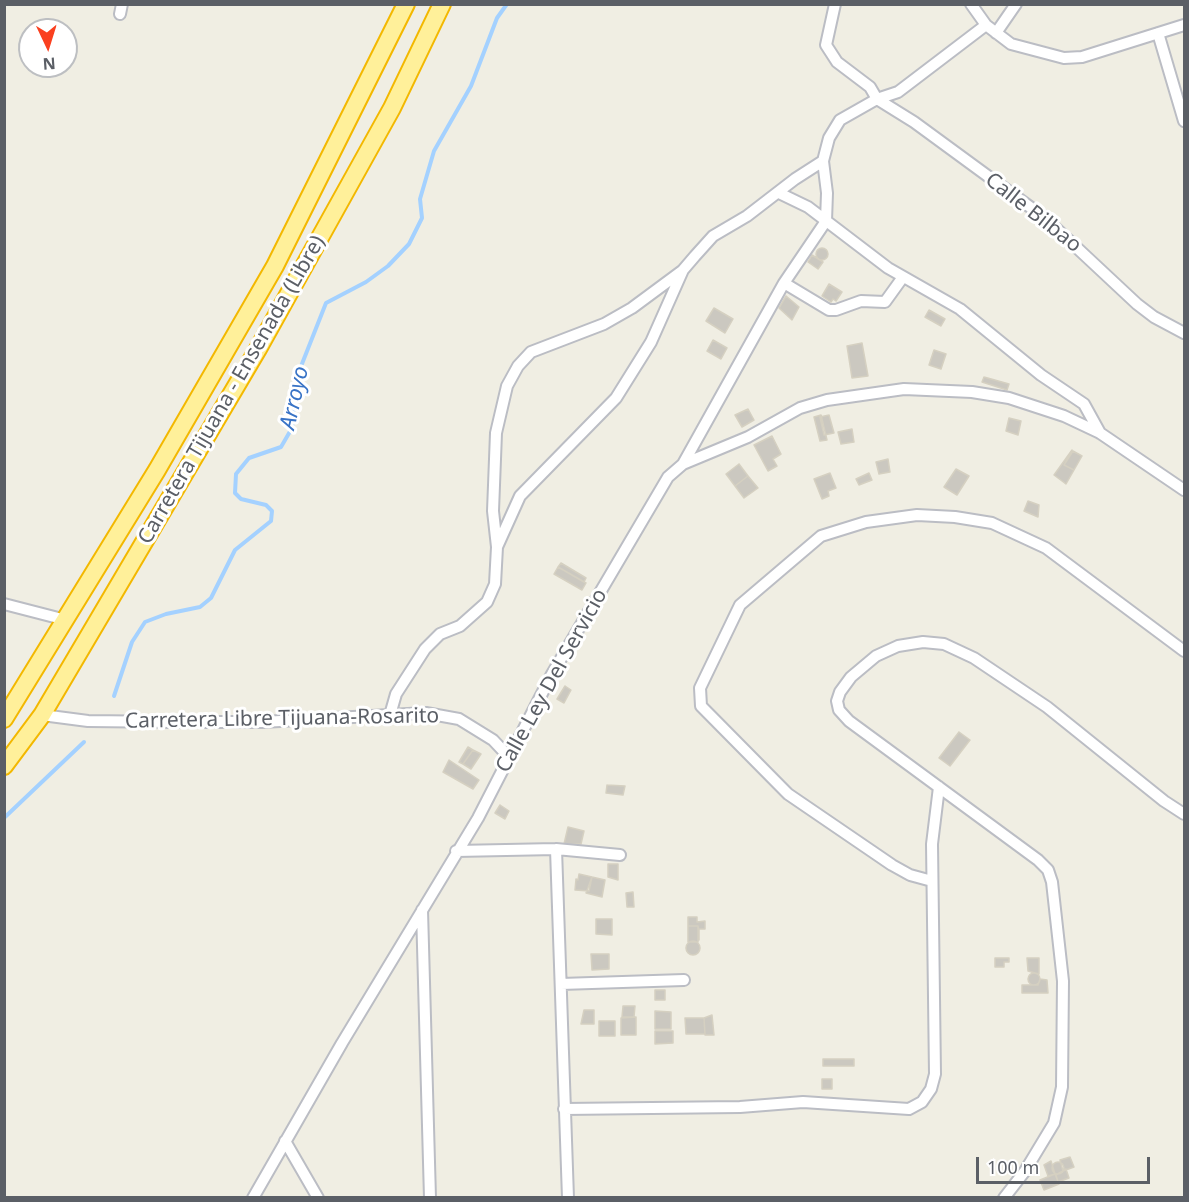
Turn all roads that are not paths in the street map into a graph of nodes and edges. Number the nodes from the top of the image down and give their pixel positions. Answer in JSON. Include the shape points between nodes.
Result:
{"nodes":[{"id":1,"x":406,"y":4,"type":"edge"},
{"id":2,"x":442,"y":4,"type":"edge"},
{"id":3,"x":971,"y":4,"type":"edge"},
{"id":4,"x":1017,"y":4,"type":"edge"},
{"id":5,"x":836,"y":7,"type":"edge"},
{"id":6,"x":1185,"y":25,"type":"edge"},
{"id":7,"x":986,"y":26,"type":"junction"},
{"id":8,"x":996,"y":33,"type":"junction"},
{"id":9,"x":1158,"y":33,"type":"junction"},
{"id":10,"x":877,"y":99,"type":"junction"},
{"id":11,"x":1185,"y":121,"type":"edge"},
{"id":12,"x":824,"y":161,"type":"junction"},
{"id":13,"x":779,"y":193,"type":"junction"},
{"id":14,"x":826,"y":221,"type":"junction"},
{"id":15,"x":683,"y":270,"type":"junction"},
{"id":16,"x":903,"y":277,"type":"junction"},
{"id":17,"x":784,"y":283,"type":"junction"},
{"id":18,"x":1185,"y":333,"type":"edge"},
{"id":19,"x":1100,"y":433,"type":"junction"},
{"id":20,"x":683,"y":464,"type":"junction"},
{"id":21,"x":1185,"y":490,"type":"edge"},
{"id":22,"x":497,"y":548,"type":"junction"},
{"id":23,"x":4,"y":604,"type":"edge"},
{"id":24,"x":66,"y":620,"type":"junction"},
{"id":25,"x":1185,"y":651,"type":"edge"},
{"id":26,"x":42,"y":715,"type":"junction"},
{"id":27,"x":390,"y":715,"type":"junction"},
{"id":28,"x":4,"y":718,"type":"edge"},
{"id":29,"x":509,"y":757,"type":"junction"},
{"id":30,"x":4,"y":766,"type":"edge"},
{"id":31,"x":939,"y":787,"type":"junction"},
{"id":32,"x":1185,"y":814,"type":"edge"},
{"id":33,"x":555,"y":849,"type":"junction"},
{"id":34,"x":456,"y":851,"type":"junction"},
{"id":35,"x":621,"y":855,"type":"dead end"},
{"id":36,"x":932,"y":881,"type":"junction"},
{"id":37,"x":422,"y":909,"type":"junction"},
{"id":38,"x":684,"y":980,"type":"dead end"},
{"id":39,"x":561,"y":984,"type":"junction"},
{"id":40,"x":564,"y":1109,"type":"junction"},
{"id":41,"x":285,"y":1141,"type":"junction"},
{"id":42,"x":253,"y":1197,"type":"edge"},
{"id":43,"x":318,"y":1197,"type":"edge"},
{"id":44,"x":430,"y":1197,"type":"edge"},
{"id":45,"x":568,"y":1197,"type":"edge"},
{"id":46,"x":1004,"y":1197,"type":"edge"}],
"edges":[{"from":1,"to":24,"type":"highway","name":"Carretera Tijuana - Ensenada (Libre)","via":[[275,266]]},
{"from":2,"to":26,"type":"highway","name":"Carretera Tijuana - Ensenada (Libre)","via":[[392,108],[312,253]]},
{"from":3,"to":7,"type":"street"},
{"from":4,"to":8,"type":"street"},
{"from":5,"to":10,"type":"street","name":"Calle Bilbao","via":[[826,45],[831,55],[870,87]]},
{"from":6,"to":9,"type":"street"},
{"from":7,"to":8,"type":"street"},
{"from":7,"to":10,"type":"street","via":[[898,92]]},
{"from":8,"to":9,"type":"street","via":[[1011,44],[1064,58],[1082,57]]},
{"from":9,"to":11,"type":"street"},
{"from":10,"to":12,"type":"street","via":[[840,120],[828,138]]},
{"from":10,"to":18,"type":"street","name":"Calle Bilbao","via":[[1045,218],[1137,304]]},
{"from":12,"to":13,"type":"street"},
{"from":12,"to":14,"type":"street"},
{"from":13,"to":14,"type":"street"},
{"from":13,"to":15,"type":"street","via":[[713,236]]},
{"from":14,"to":16,"type":"street"},
{"from":14,"to":17,"type":"street","name":"Calle Ley Del Servicio"},
{"from":15,"to":22,"type":"street","via":[[651,342],[616,398],[520,496]]},
{"from":15,"to":22,"type":"street","via":[[632,308],[604,324],[531,352],[518,366],[507,386],[496,433],[492,511]]},
{"from":16,"to":17,"type":"street","via":[[885,302],[861,301],[836,310],[829,310]]},
{"from":16,"to":19,"type":"street","via":[[960,309],[1041,375],[1084,404]]},
{"from":17,"to":20,"type":"street","name":"Calle Ley Del Servicio"},
{"from":19,"to":20,"type":"street","via":[[1009,398],[904,389],[827,400],[800,408],[721,450]]},
{"from":19,"to":21,"type":"street"},
{"from":20,"to":29,"type":"street","name":"Calle Ley Del Servicio","via":[[668,477],[552,674]]},
{"from":22,"to":27,"type":"street","via":[[495,584],[488,602],[425,649],[396,693]]},
{"from":23,"to":24,"type":"street"},
{"from":24,"to":28,"type":"highway","name":"Carretera Tijuana - Ensenada (Libre)"},
{"from":25,"to":36,"type":"street","via":[[1046,548],[992,523],[955,517],[917,515],[866,522],[821,536],[740,605],[700,688],[701,706],[788,794],[892,865]]},
{"from":26,"to":27,"type":"street","name":"Carretera Libre Tijuana-Rosarito","via":[[88,721],[164,722],[262,722]]},
{"from":26,"to":30,"type":"highway","name":"Carretera Tijuana - Ensenada (Libre)"},
{"from":27,"to":29,"type":"street","name":"Carretera Libre Tijuana-Rosarito","via":[[426,713],[459,719],[493,740]]},
{"from":29,"to":34,"type":"street","name":"Calle Ley Del Servicio"},
{"from":31,"to":32,"type":"street","via":[[839,710],[840,692],[851,677],[876,656],[898,646],[944,644],[974,658],[1056,714]]},
{"from":31,"to":36,"type":"street","via":[[933,816]]},
{"from":31,"to":46,"type":"street","via":[[1038,860],[1048,870],[1052,882],[1063,981],[1062,1087],[1054,1123]]},
{"from":33,"to":34,"type":"street"},
{"from":33,"to":35,"type":"street"},
{"from":33,"to":39,"type":"street"},
{"from":34,"to":37,"type":"street","name":"Calle Ley Del Servicio"},
{"from":36,"to":40,"type":"street","via":[[935,1074],[922,1102],[909,1109],[803,1102],[740,1107]]},
{"from":37,"to":41,"type":"street","name":"Calle Ley Del Servicio"},
{"from":37,"to":44,"type":"street"},
{"from":38,"to":39,"type":"street"},
{"from":39,"to":40,"type":"street"},
{"from":40,"to":45,"type":"street"},
{"from":41,"to":42,"type":"street","name":"Calle Ley Del Servicio"},
{"from":41,"to":43,"type":"street"}]}
